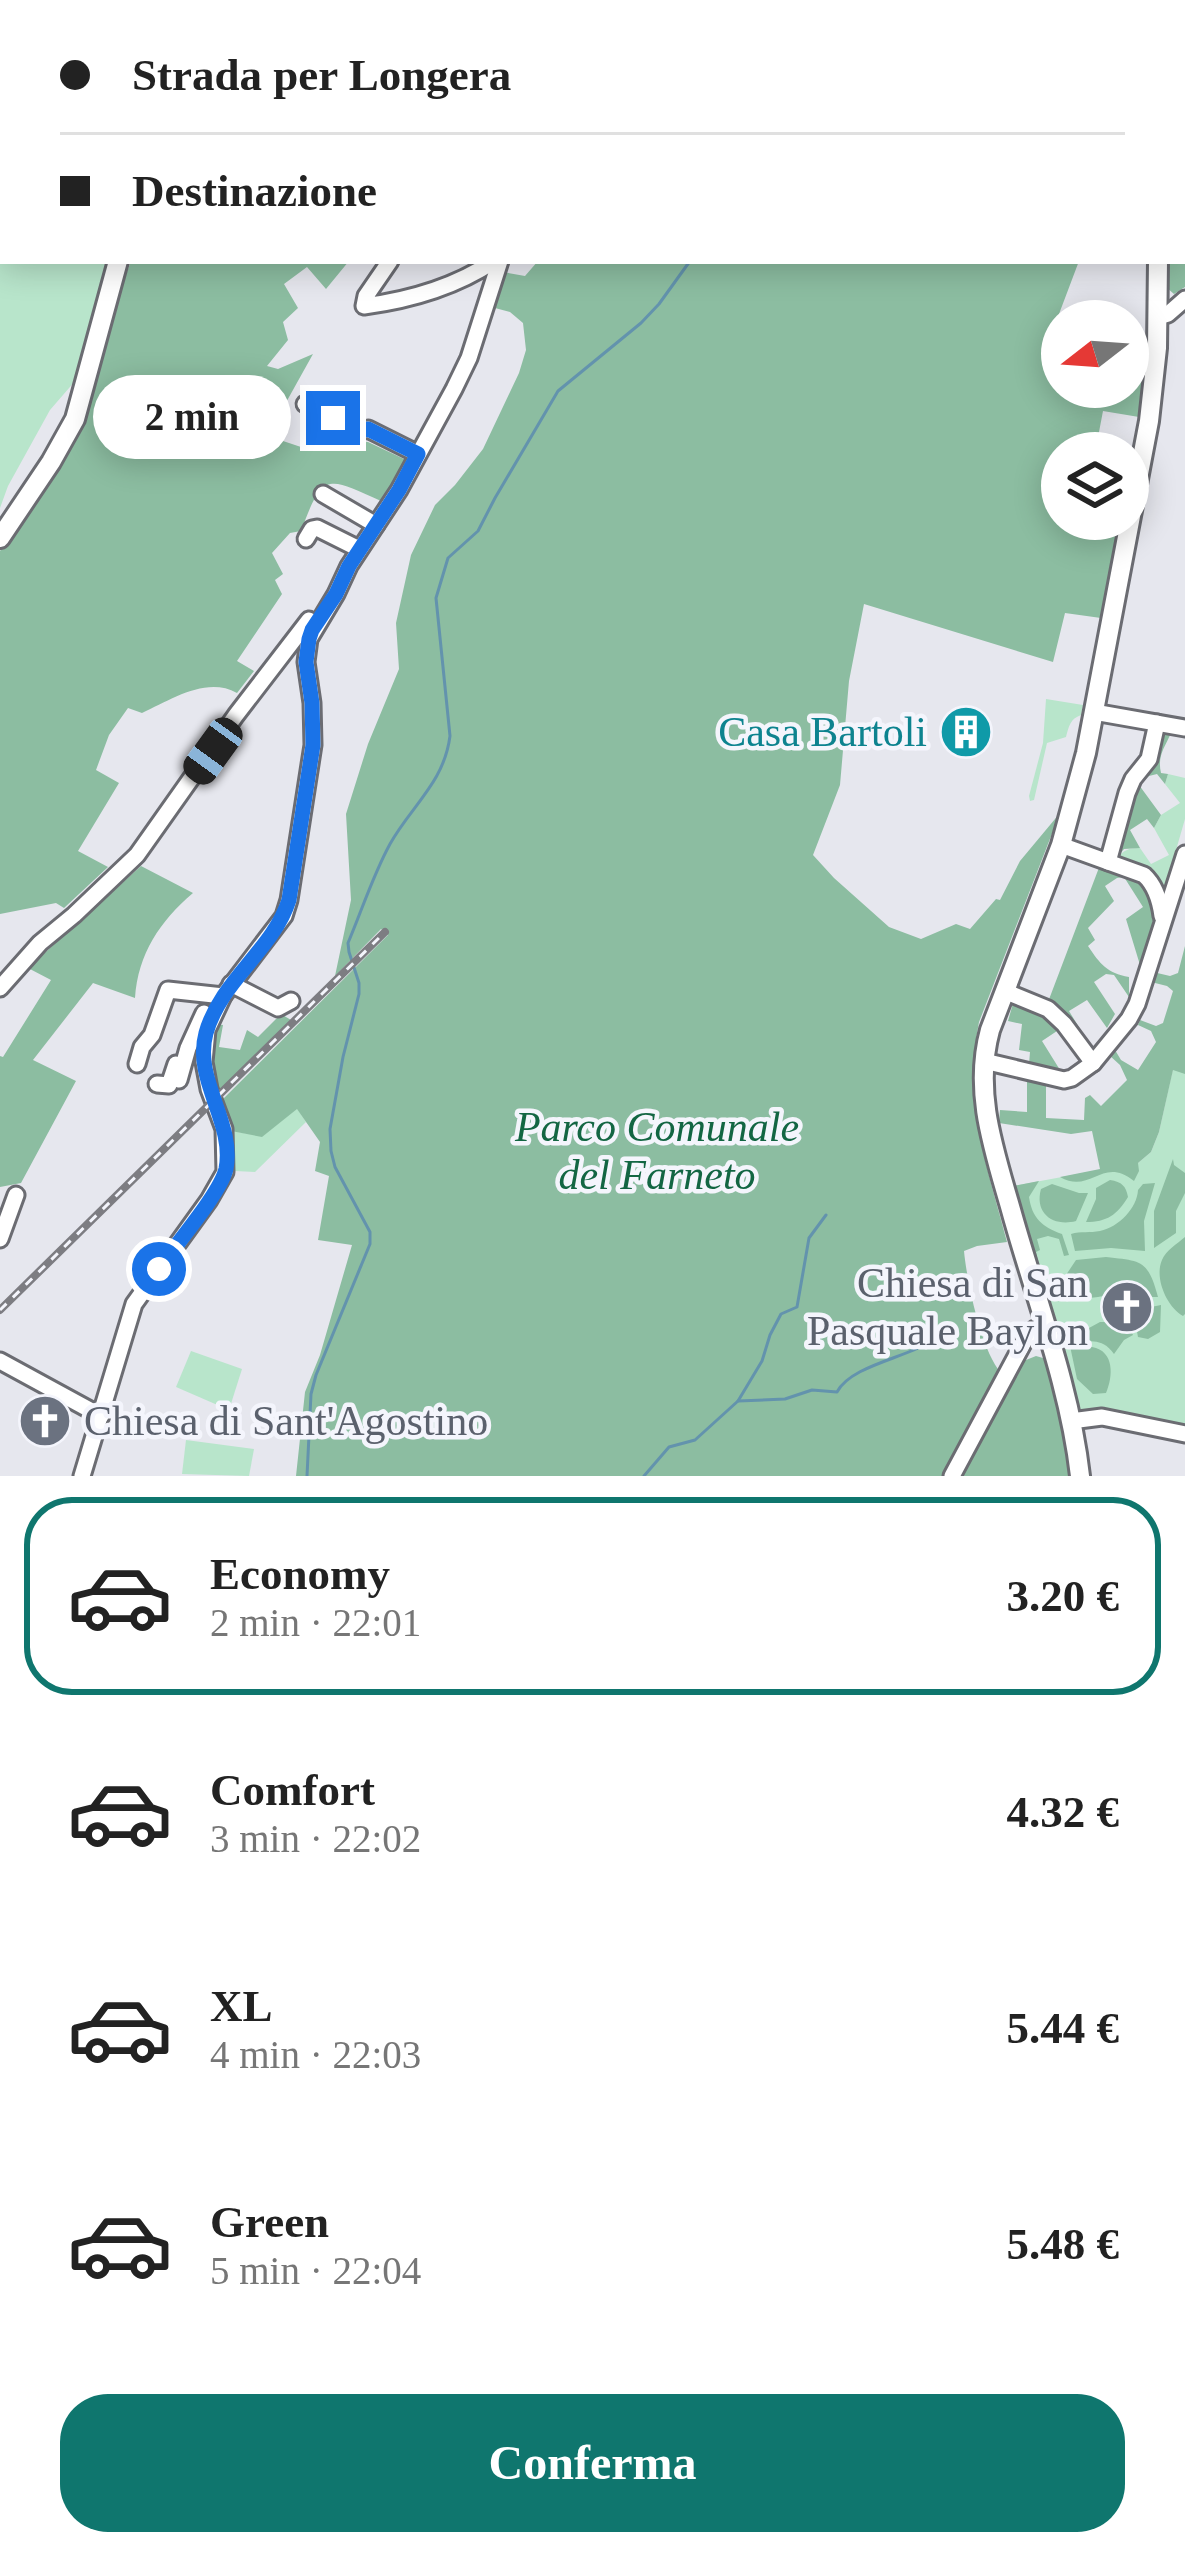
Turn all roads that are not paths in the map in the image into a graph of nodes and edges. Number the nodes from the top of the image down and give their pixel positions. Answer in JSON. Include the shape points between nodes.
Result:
{"nodes":[{"id":1,"x":117,"y":264,"type":"edge"},
{"id":2,"x":387,"y":264,"type":"edge"},
{"id":3,"x":492,"y":264,"type":"edge"},
{"id":4,"x":496,"y":264,"type":"edge"},
{"id":5,"x":1159,"y":264,"type":"edge"},
{"id":6,"x":1185,"y":299,"type":"edge"},
{"id":7,"x":1158,"y":317,"type":"junction"},
{"id":8,"x":305,"y":404,"type":"dead end"},
{"id":9,"x":418,"y":454,"type":"junction"},
{"id":10,"x":323,"y":494,"type":"dead end"},
{"id":11,"x":376,"y":524,"type":"junction"},
{"id":12,"x":0,"y":538,"type":"edge"},
{"id":13,"x":305,"y":539,"type":"dead end"},
{"id":14,"x":359,"y":549,"type":"junction"},
{"id":15,"x":342,"y":578,"type":"junction"},
{"id":16,"x":1094,"y":712,"type":"junction"},
{"id":17,"x":1157,"y":723,"type":"junction"},
{"id":18,"x":1185,"y":728,"type":"edge"},
{"id":19,"x":1061,"y":844,"type":"junction"},
{"id":20,"x":1185,"y":854,"type":"edge"},
{"id":21,"x":1108,"y":862,"type":"junction"},
{"id":22,"x":1163,"y":919,"type":"junction"},
{"id":23,"x":0,"y":988,"type":"edge"},
{"id":24,"x":1004,"y":991,"type":"junction"},
{"id":25,"x":224,"y":992,"type":"junction"},
{"id":26,"x":291,"y":1001,"type":"dead end"},
{"id":27,"x":188,"y":1048,"type":"junction"},
{"id":28,"x":984,"y":1061,"type":"junction"},
{"id":29,"x":1093,"y":1063,"type":"junction"},
{"id":30,"x":137,"y":1064,"type":"dead end"},
{"id":31,"x":179,"y":1079,"type":"dead end"},
{"id":32,"x":157,"y":1084,"type":"dead end"},
{"id":33,"x":16,"y":1195,"type":"dead end"},
{"id":34,"x":0,"y":1239,"type":"edge"},
{"id":35,"x":1046,"y":1334,"type":"junction"},
{"id":36,"x":0,"y":1361,"type":"edge"},
{"id":37,"x":101,"y":1416,"type":"junction"},
{"id":38,"x":1071,"y":1420,"type":"junction"},
{"id":39,"x":1185,"y":1434,"type":"edge"},
{"id":40,"x":82,"y":1476,"type":"edge"},
{"id":41,"x":952,"y":1476,"type":"edge"},
{"id":42,"x":1080,"y":1476,"type":"edge"}],
"edges":[{"from":1,"to":12,"type":"main road","via":[[74,419]]},
{"from":2,"to":3,"type":"street","via":[[364,306],[412,299]]},
{"from":4,"to":9,"type":"street","via":[[469,358]]},
{"from":5,"to":7,"type":"main road"},
{"from":6,"to":7,"type":"street"},
{"from":7,"to":16,"type":"main road","via":[[1145,448]]},
{"from":8,"to":9,"type":"street"},
{"from":9,"to":11,"type":"street"},
{"from":10,"to":11,"type":"street"},
{"from":11,"to":14,"type":"street"},
{"from":13,"to":14,"type":"street","via":[[317,528]]},
{"from":14,"to":15,"type":"street"},
{"from":15,"to":23,"type":"street","via":[[136,855]]},
{"from":15,"to":25,"type":"street","via":[[309,639],[313,745],[289,900]]},
{"from":16,"to":17,"type":"street"},
{"from":16,"to":19,"type":"main road"},
{"from":17,"to":18,"type":"street"},
{"from":17,"to":21,"type":"street"},
{"from":19,"to":21,"type":"street"},
{"from":19,"to":24,"type":"main road"},
{"from":20,"to":22,"type":"street"},
{"from":21,"to":22,"type":"street","via":[[1150,881]]},
{"from":22,"to":29,"type":"street","via":[[1137,1004]]},
{"from":24,"to":28,"type":"main road"},
{"from":24,"to":29,"type":"street","via":[[1048,1009]]},
{"from":25,"to":26,"type":"street","via":[[278,1008]]},
{"from":25,"to":27,"type":"street"},
{"from":25,"to":30,"type":"street","via":[[168,991]]},
{"from":25,"to":37,"type":"street","via":[[203,1049],[224,1129],[225,1172],[134,1304]]},
{"from":27,"to":31,"type":"street"},
{"from":27,"to":32,"type":"street","via":[[169,1085]]},
{"from":28,"to":29,"type":"street","via":[[1064,1080]]},
{"from":28,"to":35,"type":"main road","via":[[986,1117]]},
{"from":33,"to":34,"type":"street"},
{"from":35,"to":38,"type":"main road"},
{"from":35,"to":41,"type":"street","via":[[1014,1361]]},
{"from":36,"to":37,"type":"street"},
{"from":37,"to":40,"type":"street"},
{"from":38,"to":39,"type":"street","via":[[1102,1417]]},
{"from":38,"to":42,"type":"main road"}]}
